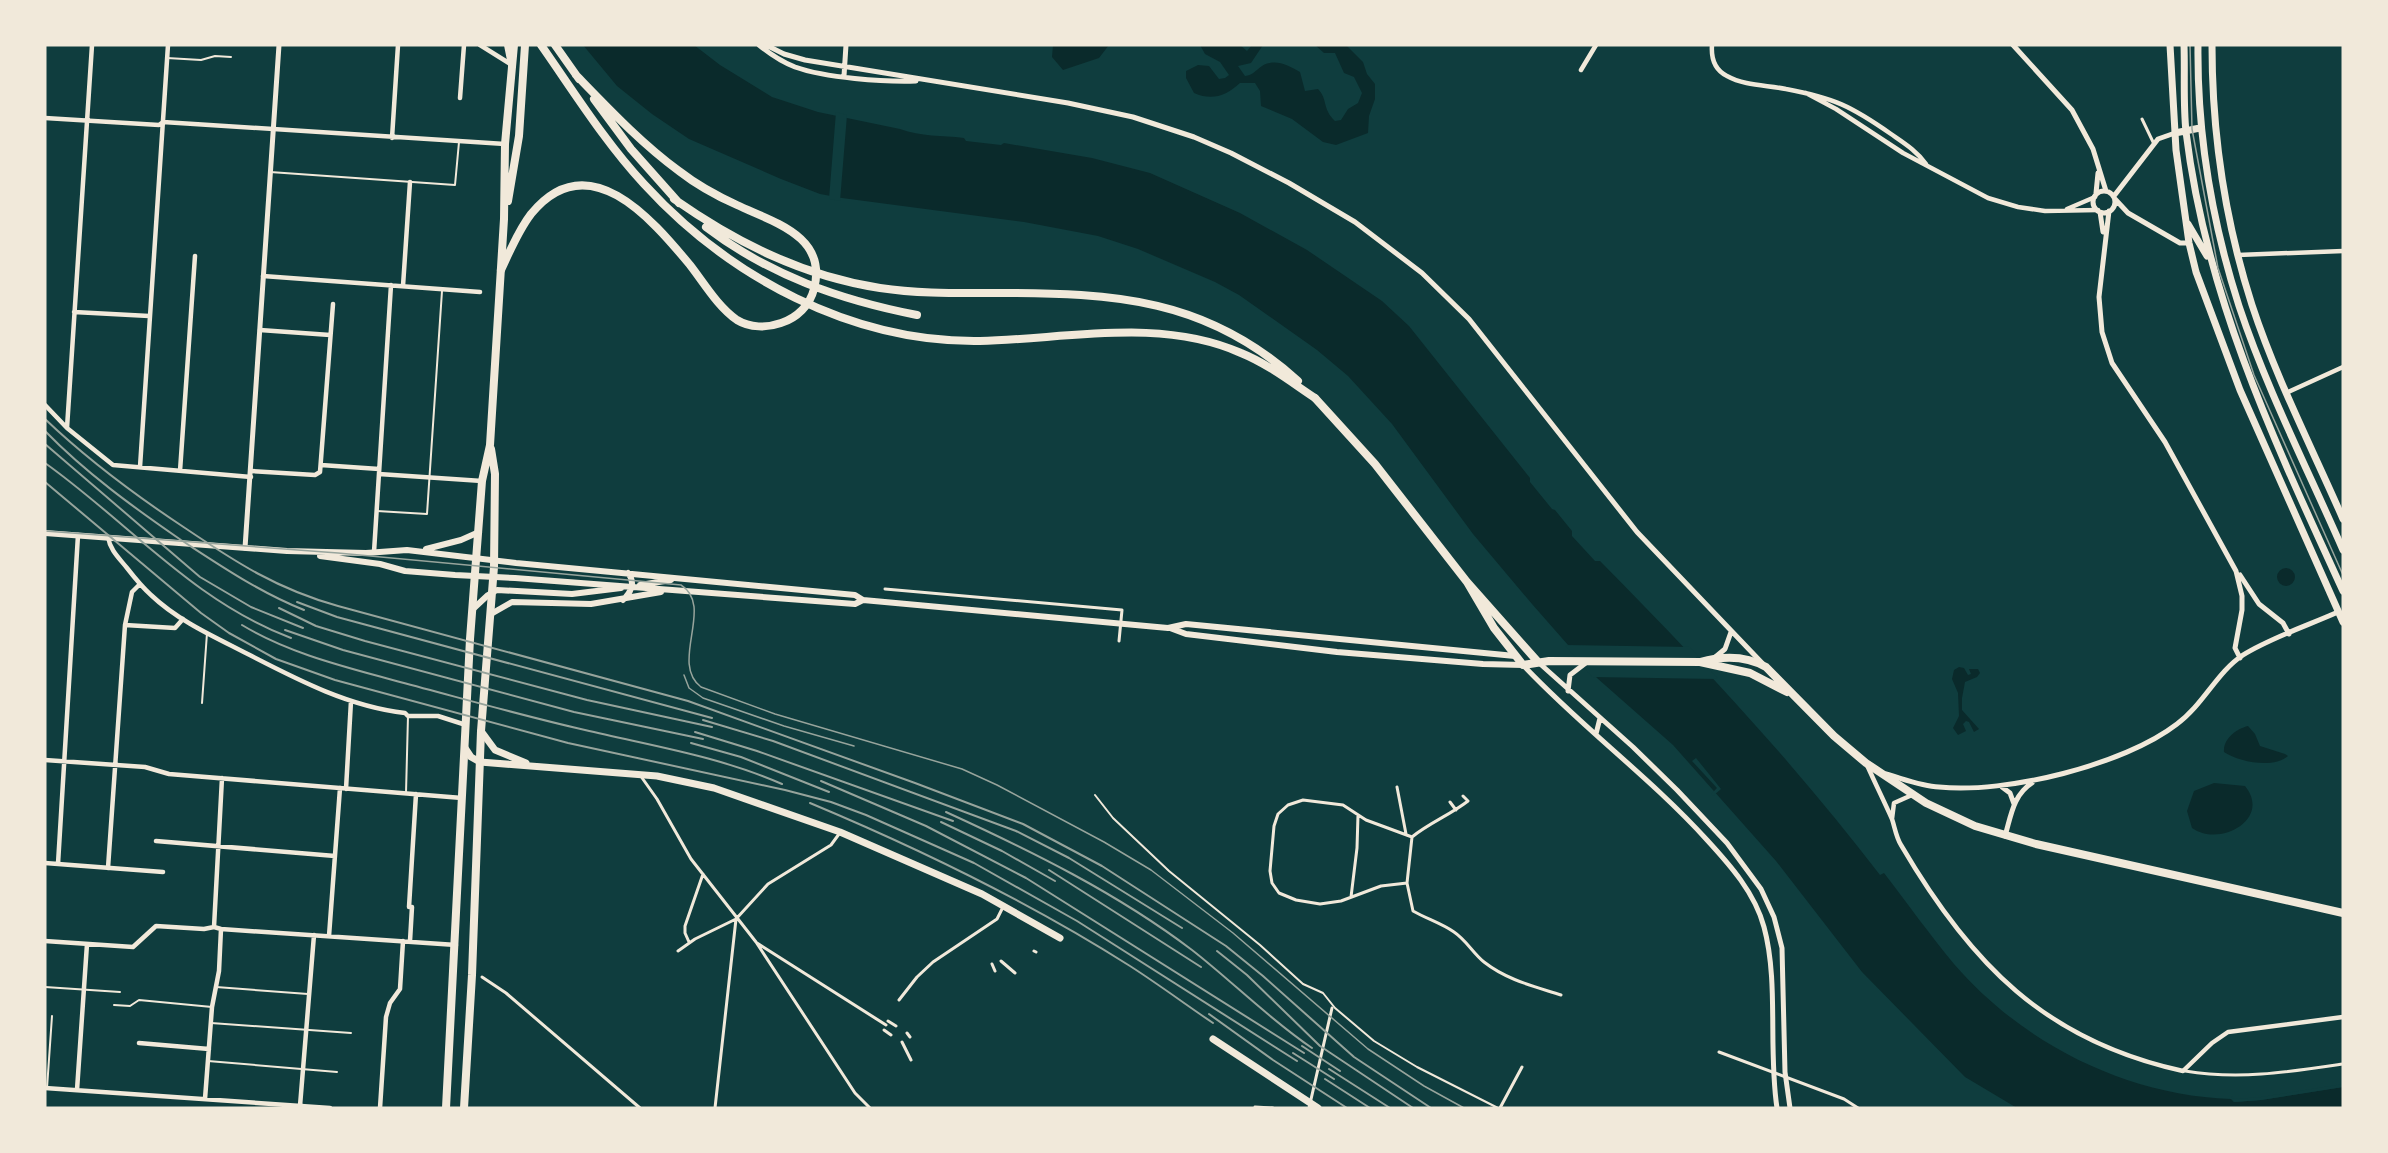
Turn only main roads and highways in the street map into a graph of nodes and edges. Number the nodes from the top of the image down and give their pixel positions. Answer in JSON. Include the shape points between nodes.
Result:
{"nodes":[{"id":1,"x":508,"y":45,"type":"edge"},
{"id":2,"x":514,"y":45,"type":"edge"},
{"id":3,"x":525,"y":45,"type":"edge"},
{"id":4,"x":541,"y":45,"type":"edge"},
{"id":5,"x":555,"y":45,"type":"edge"},
{"id":6,"x":2170,"y":45,"type":"edge"},
{"id":7,"x":2184,"y":45,"type":"edge"},
{"id":8,"x":2198,"y":45,"type":"edge"},
{"id":9,"x":2212,"y":45,"type":"edge"},
{"id":10,"x":512,"y":65,"type":"junction"},
{"id":11,"x":576,"y":75,"type":"junction"},
{"id":12,"x":2200,"y":128,"type":"junction"},
{"id":13,"x":2186,"y":132,"type":"junction"},
{"id":14,"x":2175,"y":133,"type":"junction"},
{"id":15,"x":674,"y":199,"type":"junction"},
{"id":16,"x":504,"y":219,"type":"junction"},
{"id":17,"x":2187,"y":222,"type":"junction"},
{"id":18,"x":2238,"y":255,"type":"junction"},
{"id":19,"x":2225,"y":258,"type":"junction"},
{"id":20,"x":2211,"y":261,"type":"junction"},
{"id":21,"x":501,"y":270,"type":"junction"},
{"id":22,"x":917,"y":315,"type":"dead end"},
{"id":23,"x":1315,"y":398,"type":"junction"},
{"id":24,"x":2305,"y":433,"type":"junction"},
{"id":25,"x":2295,"y":441,"type":"junction"},
{"id":26,"x":490,"y":445,"type":"junction"},
{"id":27,"x":2343,"y":519,"type":"edge"},
{"id":28,"x":479,"y":532,"type":"junction"},
{"id":29,"x":45,"y":533,"type":"edge"},
{"id":30,"x":413,"y":550,"type":"junction"},
{"id":31,"x":2343,"y":550,"type":"edge"},
{"id":32,"x":287,"y":551,"type":"junction"},
{"id":33,"x":476,"y":558,"type":"junction"},
{"id":34,"x":494,"y":560,"type":"junction"},
{"id":35,"x":628,"y":573,"type":"junction"},
{"id":36,"x":475,"y":576,"type":"junction"},
{"id":37,"x":493,"y":577,"type":"junction"},
{"id":38,"x":678,"y":579,"type":"junction"},
{"id":39,"x":1467,"y":582,"type":"junction"},
{"id":40,"x":632,"y":587,"type":"junction"},
{"id":41,"x":668,"y":591,"type":"junction"},
{"id":42,"x":2343,"y":591,"type":"edge"},
{"id":43,"x":493,"y":592,"type":"junction"},
{"id":44,"x":623,"y":600,"type":"junction"},
{"id":45,"x":863,"y":600,"type":"junction"},
{"id":46,"x":473,"y":609,"type":"junction"},
{"id":47,"x":2341,"y":610,"type":"edge"},
{"id":48,"x":491,"y":614,"type":"junction"},
{"id":49,"x":2343,"y":622,"type":"edge"},
{"id":50,"x":1168,"y":628,"type":"junction"},
{"id":51,"x":1288,"y":633,"type":"junction"},
{"id":52,"x":1325,"y":637,"type":"junction"},
{"id":53,"x":1288,"y":645,"type":"junction"},
{"id":54,"x":1452,"y":649,"type":"junction"},
{"id":55,"x":1323,"y":651,"type":"junction"},
{"id":56,"x":1515,"y":656,"type":"junction"},
{"id":57,"x":1536,"y":660,"type":"junction"},
{"id":58,"x":1709,"y":662,"type":"junction"},
{"id":59,"x":1457,"y":663,"type":"junction"},
{"id":60,"x":1523,"y":665,"type":"junction"},
{"id":61,"x":1791,"y":694,"type":"junction"},
{"id":62,"x":481,"y":730,"type":"junction"},
{"id":63,"x":465,"y":748,"type":"junction"},
{"id":64,"x":480,"y":762,"type":"junction"},
{"id":65,"x":531,"y":766,"type":"junction"},
{"id":66,"x":2343,"y":913,"type":"edge"},
{"id":67,"x":1060,"y":939,"type":"dead end"},
{"id":68,"x":1213,"y":1039,"type":"dead end"},
{"id":69,"x":446,"y":1108,"type":"edge"},
{"id":70,"x":464,"y":1108,"type":"edge"},
{"id":71,"x":1318,"y":1108,"type":"edge"}],
"edges":[{"from":1,"to":10,"type":"highway"},
{"from":2,"to":10,"type":"highway"},
{"from":3,"to":16,"type":"highway","via":[[518,146]]},
{"from":4,"to":23,"type":"highway","via":[[644,184],[695,232],[745,268],[817,308],[877,328],[930,339],[980,341],[1159,333],[1209,341],[1256,360]]},
{"from":5,"to":11,"type":"highway"},
{"from":6,"to":14,"type":"main road"},
{"from":7,"to":13,"type":"main road"},
{"from":8,"to":12,"type":"main road"},
{"from":9,"to":18,"type":"main road","via":[[2222,175]]},
{"from":10,"to":16,"type":"highway"},
{"from":11,"to":15,"type":"highway"},
{"from":11,"to":21,"type":"highway","via":[[650,150],[700,186],[790,228],[814,261],[814,288],[802,310],[784,322],[764,327],[737,320],[651,220],[617,195],[596,187],[571,187],[544,200],[524,224]]},
{"from":12,"to":13,"type":"main road"},
{"from":12,"to":19,"type":"main road"},
{"from":13,"to":14,"type":"main road"},
{"from":13,"to":20,"type":"main road"},
{"from":14,"to":17,"type":"main road"},
{"from":15,"to":22,"type":"highway","via":[[720,238],[783,274],[840,296]]},
{"from":15,"to":23,"type":"highway","via":[[759,251],[856,284],[923,292],[1094,295],[1167,307],[1249,343],[1284,368]]},
{"from":16,"to":21,"type":"highway"},
{"from":17,"to":20,"type":"main road"},
{"from":17,"to":47,"type":"main road","via":[[2188,243],[2203,294],[2236,381]]},
{"from":18,"to":19,"type":"main road"},
{"from":18,"to":24,"type":"main road","via":[[2256,314]]},
{"from":19,"to":25,"type":"main road","via":[[2257,355]]},
{"from":20,"to":42,"type":"main road","via":[[2244,366]]},
{"from":21,"to":26,"type":"highway"},
{"from":23,"to":39,"type":"highway","via":[[1375,464]]},
{"from":24,"to":25,"type":"main road"},
{"from":24,"to":27,"type":"main road"},
{"from":25,"to":31,"type":"main road"},
{"from":26,"to":28,"type":"highway","via":[[482,481]]},
{"from":26,"to":34,"type":"highway","via":[[495,474]]},
{"from":28,"to":30,"type":"main road"},
{"from":28,"to":33,"type":"highway"},
{"from":29,"to":32,"type":"main road"},
{"from":30,"to":32,"type":"main road"},
{"from":30,"to":33,"type":"main road"},
{"from":32,"to":36,"type":"main road","via":[[405,571]]},
{"from":33,"to":34,"type":"main road"},
{"from":33,"to":36,"type":"highway"},
{"from":34,"to":35,"type":"main road"},
{"from":34,"to":37,"type":"highway"},
{"from":35,"to":38,"type":"main road"},
{"from":35,"to":40,"type":"main road"},
{"from":36,"to":37,"type":"main road"},
{"from":36,"to":46,"type":"highway"},
{"from":37,"to":40,"type":"main road"},
{"from":37,"to":43,"type":"highway"},
{"from":38,"to":40,"type":"main road"},
{"from":38,"to":45,"type":"main road","via":[[855,595]]},
{"from":39,"to":56,"type":"highway"},
{"from":39,"to":57,"type":"highway"},
{"from":40,"to":41,"type":"main road"},
{"from":40,"to":43,"type":"main road","via":[[583,593]]},
{"from":40,"to":44,"type":"main road"},
{"from":41,"to":44,"type":"main road"},
{"from":41,"to":45,"type":"main road","via":[[855,604]]},
{"from":43,"to":46,"type":"main road"},
{"from":43,"to":48,"type":"highway"},
{"from":44,"to":48,"type":"main road","via":[[582,604],[516,602]]},
{"from":45,"to":50,"type":"main road"},
{"from":46,"to":63,"type":"highway"},
{"from":47,"to":49,"type":"main road"},
{"from":48,"to":62,"type":"highway"},
{"from":50,"to":51,"type":"main road","via":[[1186,624]]},
{"from":50,"to":53,"type":"main road","via":[[1186,634]]},
{"from":51,"to":52,"type":"main road"},
{"from":51,"to":53,"type":"main road"},
{"from":52,"to":54,"type":"main road"},
{"from":52,"to":55,"type":"main road","via":[[1321,643]]},
{"from":53,"to":55,"type":"main road"},
{"from":54,"to":56,"type":"main road"},
{"from":54,"to":59,"type":"main road"},
{"from":55,"to":59,"type":"main road"},
{"from":56,"to":57,"type":"highway"},
{"from":56,"to":60,"type":"highway"},
{"from":57,"to":58,"type":"highway"},
{"from":57,"to":60,"type":"highway"},
{"from":58,"to":61,"type":"highway","via":[[1750,673]]},
{"from":58,"to":61,"type":"highway","via":[[1746,659],[1761,664]]},
{"from":59,"to":60,"type":"main road"},
{"from":61,"to":66,"type":"highway","via":[[1866,763],[1912,795],[1952,816],[2005,836]]},
{"from":62,"to":64,"type":"highway"},
{"from":62,"to":65,"type":"main road","via":[[498,752]]},
{"from":63,"to":64,"type":"main road"},
{"from":63,"to":69,"type":"highway"},
{"from":64,"to":65,"type":"main road"},
{"from":64,"to":70,"type":"highway"},
{"from":65,"to":67,"type":"main road","via":[[677,778],[714,788],[840,832],[1003,906]]},
{"from":68,"to":71,"type":"main road"}]}
